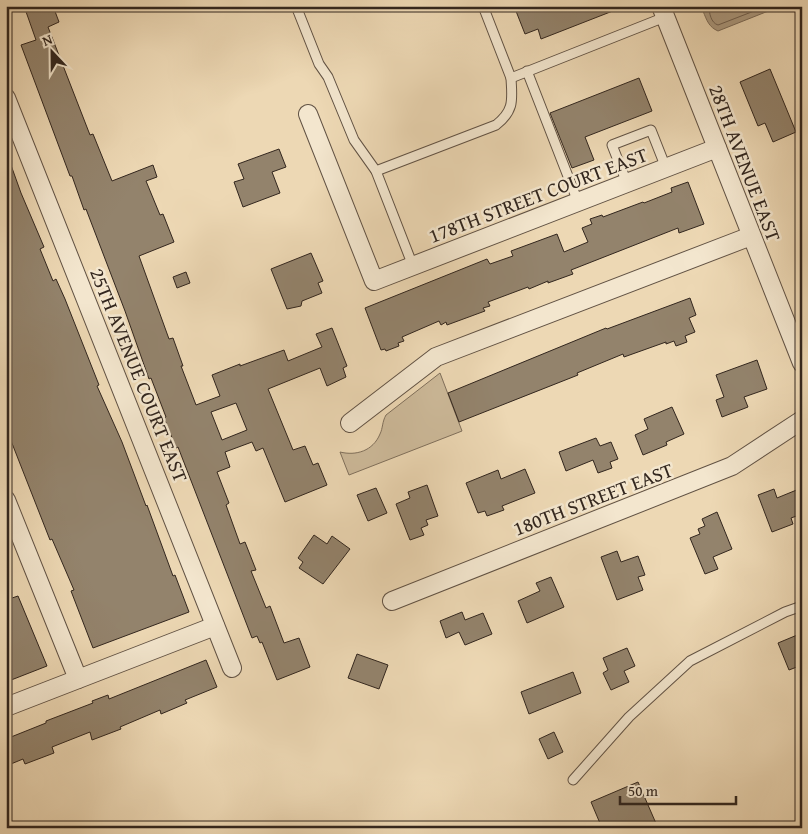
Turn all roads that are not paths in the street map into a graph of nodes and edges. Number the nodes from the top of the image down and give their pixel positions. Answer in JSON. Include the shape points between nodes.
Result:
{"nodes":[{"id":1,"x":296,"y":6,"type":"edge"},
{"id":2,"x":483,"y":6,"type":"edge"},
{"id":3,"x":663,"y":12,"type":"edge"},
{"id":4,"x":527,"y":72,"type":"junction"},
{"id":5,"x":511,"y":78,"type":"junction"},
{"id":6,"x":6,"y":98,"type":"edge"},
{"id":7,"x":308,"y":114,"type":"dead end"},
{"id":8,"x":12,"y":130,"type":"edge"},
{"id":9,"x":717,"y":148,"type":"junction"},
{"id":10,"x":666,"y":168,"type":"junction"},
{"id":11,"x":376,"y":171,"type":"junction"},
{"id":12,"x":627,"y":183,"type":"junction"},
{"id":13,"x":578,"y":202,"type":"junction"},
{"id":14,"x":751,"y":236,"type":"junction"},
{"id":15,"x":413,"y":266,"type":"junction"},
{"id":16,"x":795,"y":325,"type":"edge"},
{"id":17,"x":802,"y":364,"type":"edge"},
{"id":18,"x":802,"y":420,"type":"edge"},
{"id":19,"x":350,"y":423,"type":"dead end"},
{"id":20,"x":6,"y":500,"type":"edge"},
{"id":21,"x":392,"y":601,"type":"dead end"},
{"id":22,"x":802,"y":606,"type":"edge"},
{"id":23,"x":215,"y":626,"type":"junction"},
{"id":24,"x":232,"y":668,"type":"dead end"},
{"id":25,"x":78,"y":679,"type":"junction"},
{"id":26,"x":6,"y":707,"type":"edge"},
{"id":27,"x":573,"y":780,"type":"dead end"}],
"edges":[{"from":1,"to":11,"type":"lane","via":[[354,140]]},
{"from":2,"to":5,"type":"lane"},
{"from":3,"to":4,"type":"lane"},
{"from":3,"to":9,"type":"street","name":"28TH AVENUE EAST"},
{"from":4,"to":5,"type":"lane"},
{"from":4,"to":13,"type":"lane"},
{"from":5,"to":11,"type":"lane","via":[[512,105],[496,125]]},
{"from":6,"to":8,"type":"street","name":"25TH AVENUE COURT EAST"},
{"from":7,"to":15,"type":"street","name":"178TH STREET COURT EAST","via":[[374,281]]},
{"from":8,"to":23,"type":"street","name":"25TH AVENUE COURT EAST"},
{"from":9,"to":10,"type":"street","name":"178TH STREET COURT EAST"},
{"from":9,"to":14,"type":"street","name":"28TH AVENUE EAST"},
{"from":10,"to":12,"type":"street","name":"178TH STREET COURT EAST"},
{"from":10,"to":12,"type":"lane","via":[[651,130],[612,146]]},
{"from":11,"to":15,"type":"lane"},
{"from":12,"to":13,"type":"street","name":"178TH STREET COURT EAST"},
{"from":13,"to":15,"type":"street","name":"178TH STREET COURT EAST"},
{"from":14,"to":16,"type":"street","name":"28TH AVENUE EAST"},
{"from":14,"to":19,"type":"street","via":[[436,357]]},
{"from":16,"to":17,"type":"street","name":"28TH AVENUE EAST"},
{"from":18,"to":21,"type":"street","name":"180TH STREET EAST","via":[[732,466]]},
{"from":20,"to":25,"type":"street"},
{"from":22,"to":27,"type":"lane","via":[[690,661],[628,717]]},
{"from":23,"to":24,"type":"street","name":"25TH AVENUE COURT EAST"},
{"from":23,"to":25,"type":"street"},
{"from":25,"to":26,"type":"street"}]}
